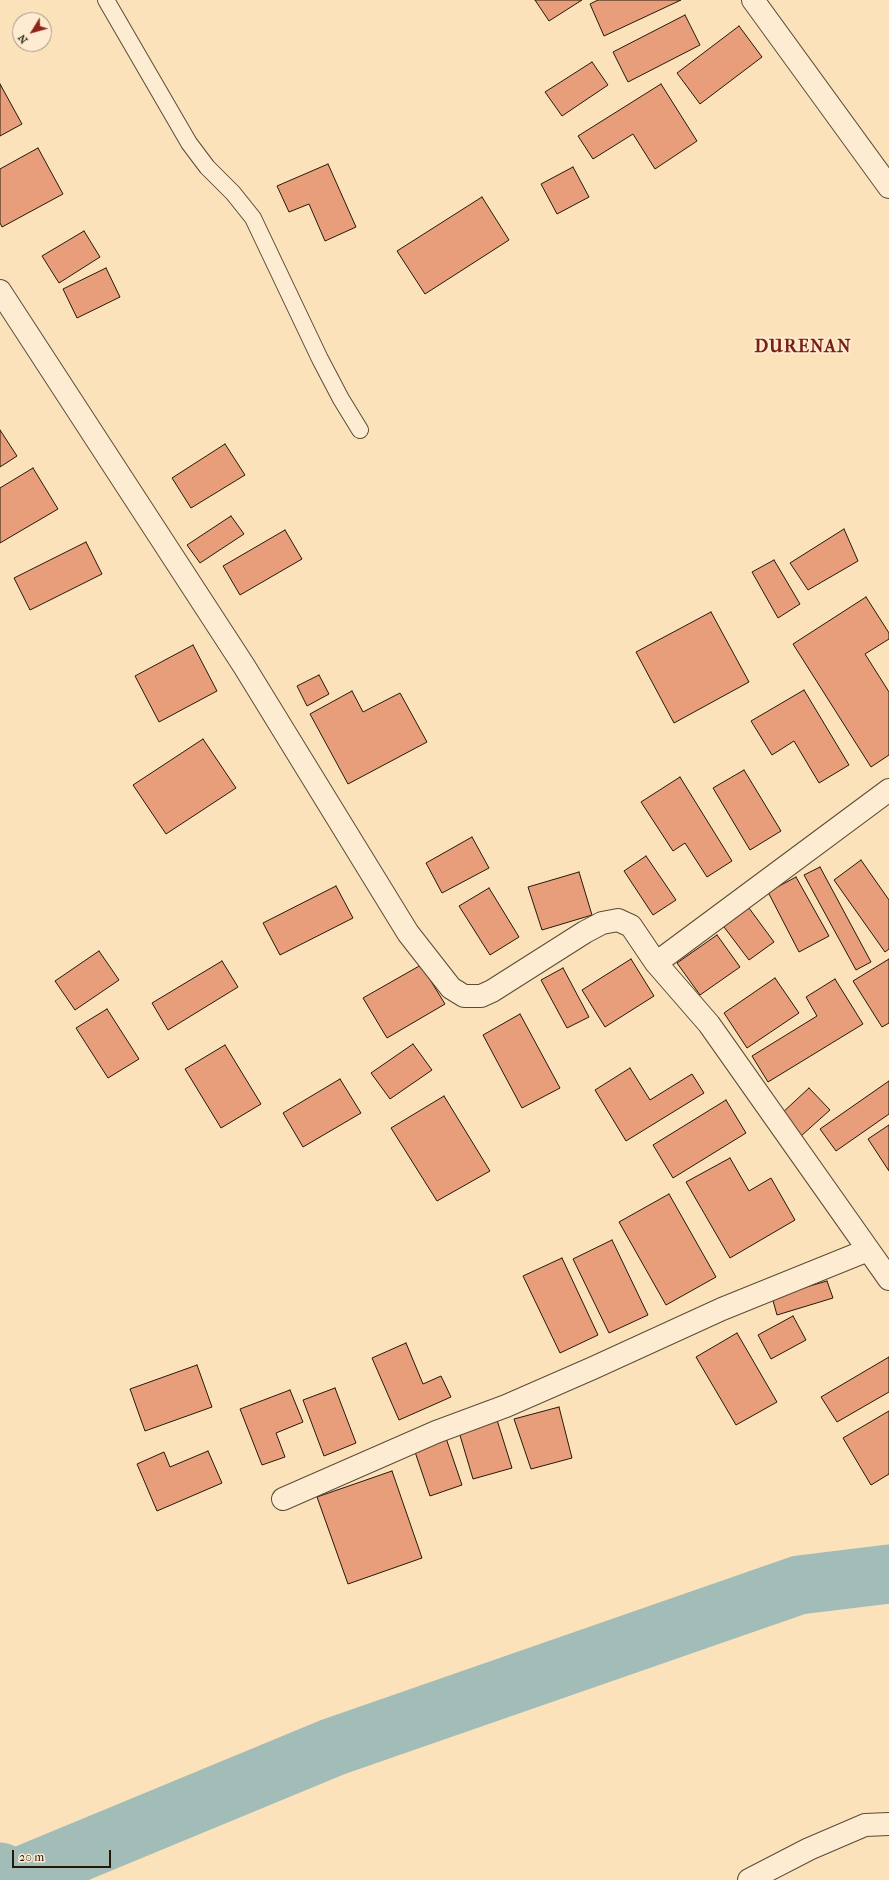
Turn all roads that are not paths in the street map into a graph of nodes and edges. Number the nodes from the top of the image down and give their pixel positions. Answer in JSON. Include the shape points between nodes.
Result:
{"nodes":[{"id":1,"x":106,"y":0,"type":"edge"},
{"id":2,"x":754,"y":0,"type":"edge"},
{"id":3,"x":889,"y":187,"type":"edge"},
{"id":4,"x":0,"y":291,"type":"edge"},
{"id":5,"x":360,"y":430,"type":"dead end"},
{"id":6,"x":889,"y":790,"type":"edge"},
{"id":7,"x":656,"y":963,"type":"junction"},
{"id":8,"x":868,"y":1250,"type":"junction"},
{"id":9,"x":889,"y":1279,"type":"edge"},
{"id":10,"x":283,"y":1499,"type":"dead end"},
{"id":11,"x":889,"y":1824,"type":"edge"},
{"id":12,"x":749,"y":1880,"type":"edge"}],
"edges":[{"from":1,"to":5,"type":"lane","via":[[189,143],[253,218],[320,359]]},
{"from":2,"to":3,"type":"street"},
{"from":4,"to":7,"type":"street","via":[[244,666],[408,933],[451,988],[464,996],[481,996],[585,932],[602,923],[618,920],[631,926]]},
{"from":6,"to":7,"type":"street"},
{"from":7,"to":8,"type":"street","via":[[709,1024]]},
{"from":8,"to":9,"type":"street"},
{"from":8,"to":10,"type":"street","via":[[722,1309],[557,1384],[429,1435]]},
{"from":11,"to":12,"type":"street","via":[[865,1825],[809,1849]]}]}
